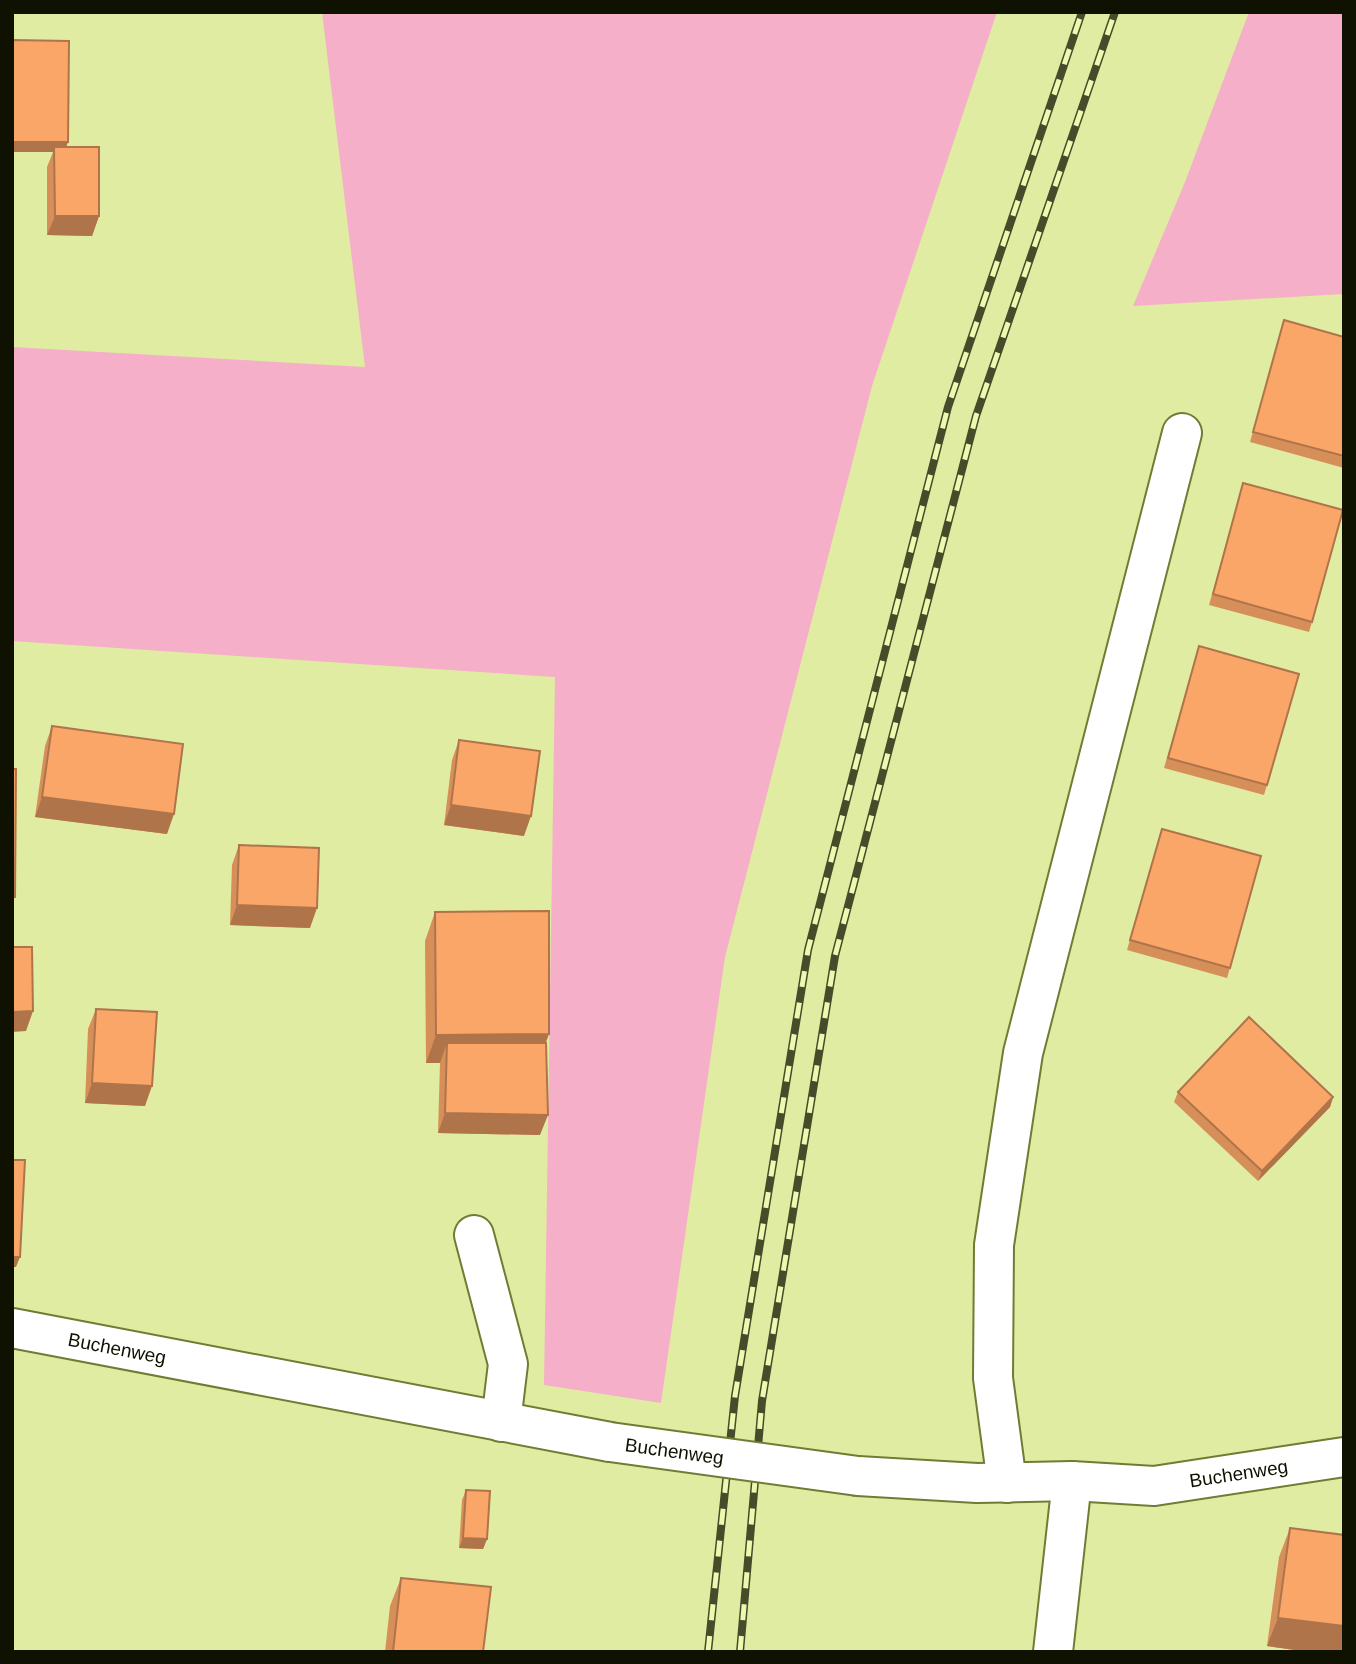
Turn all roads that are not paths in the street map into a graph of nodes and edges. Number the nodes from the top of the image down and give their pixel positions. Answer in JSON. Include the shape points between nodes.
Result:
{"nodes":[{"id":1,"x":1182,"y":433,"type":"dead end"},
{"id":2,"x":474,"y":1235,"type":"dead end"},
{"id":3,"x":12,"y":1328,"type":"edge"},
{"id":4,"x":501,"y":1422,"type":"junction"},
{"id":5,"x":1344,"y":1457,"type":"edge"},
{"id":6,"x":1072,"y":1481,"type":"junction"},
{"id":7,"x":1007,"y":1483,"type":"junction"},
{"id":8,"x":1053,"y":1652,"type":"edge"}],
"edges":[{"from":1,"to":7,"type":"street","via":[[1023,1053],[993,1245],[993,1378]]},
{"from":2,"to":4,"type":"street","via":[[508,1364]]},
{"from":3,"to":4,"type":"street","name":"Buchenweg"},
{"from":4,"to":7,"type":"street","name":"Buchenweg","bridge":true,"via":[[858,1476]]},
{"from":5,"to":6,"type":"street","name":"Buchenweg","via":[[1154,1486]]},
{"from":6,"to":7,"type":"street","name":"Buchenweg"},
{"from":6,"to":8,"type":"street"}]}
